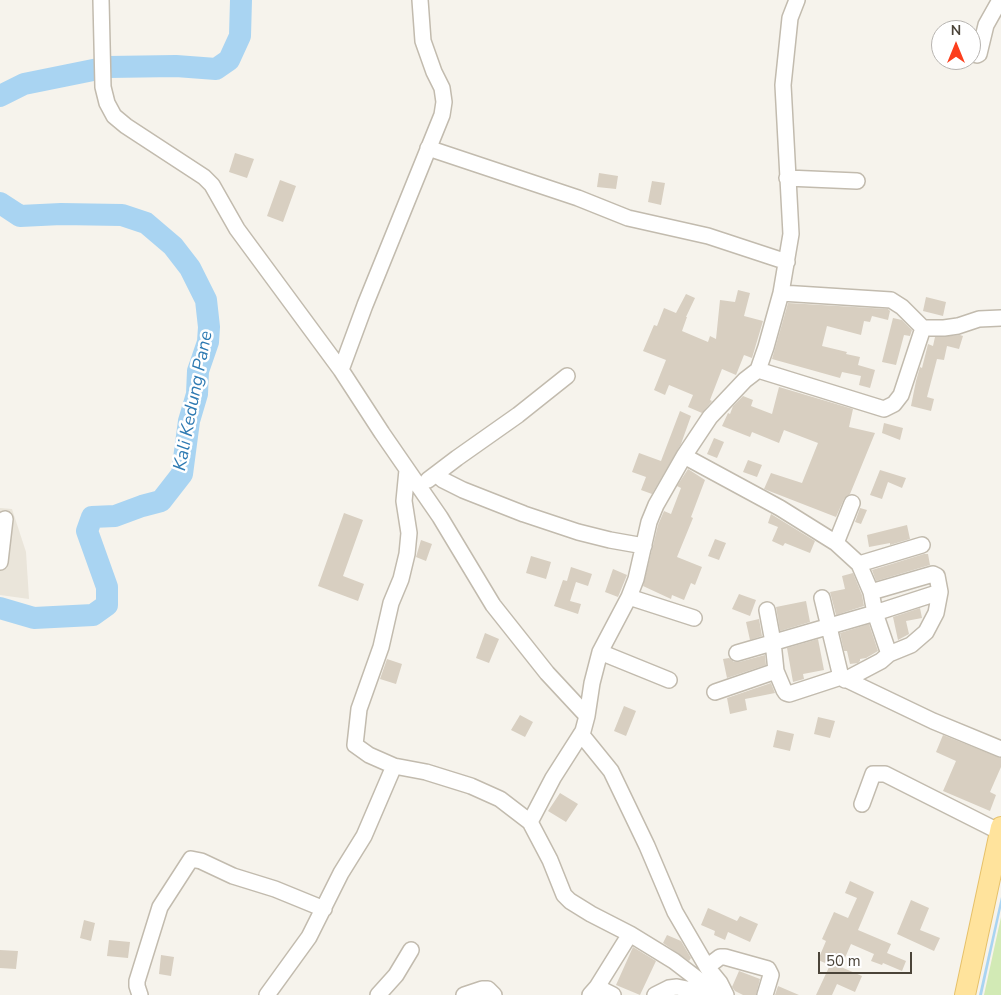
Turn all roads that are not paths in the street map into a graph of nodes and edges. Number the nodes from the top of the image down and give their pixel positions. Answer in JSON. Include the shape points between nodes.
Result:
{"nodes":[{"id":1,"x":101,"y":0,"type":"edge"},
{"id":2,"x":420,"y":0,"type":"edge"},
{"id":3,"x":797,"y":0,"type":"edge"},
{"id":4,"x":1000,"y":0,"type":"edge"},
{"id":5,"x":981,"y":46,"type":"edge"},
{"id":6,"x":428,"y":148,"type":"junction"},
{"id":7,"x":787,"y":178,"type":"junction"},
{"id":8,"x":857,"y":181,"type":"dead end"},
{"id":9,"x":787,"y":262,"type":"junction"},
{"id":10,"x":781,"y":293,"type":"junction"},
{"id":11,"x":1001,"y":318,"type":"edge"},
{"id":12,"x":923,"y":328,"type":"junction"},
{"id":13,"x":341,"y":370,"type":"junction"},
{"id":14,"x":758,"y":370,"type":"junction"},
{"id":15,"x":567,"y":376,"type":"dead end"},
{"id":16,"x":684,"y":456,"type":"junction"},
{"id":17,"x":436,"y":474,"type":"junction"},
{"id":18,"x":413,"y":479,"type":"junction"},
{"id":19,"x":852,"y":503,"type":"dead end"},
{"id":20,"x":5,"y":519,"type":"dead end"},
{"id":21,"x":1,"y":539,"type":"edge"},
{"id":22,"x":836,"y":543,"type":"junction"},
{"id":23,"x":922,"y":545,"type":"dead end"},
{"id":24,"x":644,"y":546,"type":"junction"},
{"id":25,"x":0,"y":562,"type":"edge"},
{"id":26,"x":859,"y":564,"type":"junction"},
{"id":27,"x":871,"y":592,"type":"junction"},
{"id":28,"x":940,"y":592,"type":"junction"},
{"id":29,"x":628,"y":597,"type":"junction"},
{"id":30,"x":822,"y":598,"type":"dead end"},
{"id":31,"x":766,"y":610,"type":"dead end"},
{"id":32,"x":876,"y":613,"type":"junction"},
{"id":33,"x":694,"y":618,"type":"dead end"},
{"id":34,"x":829,"y":625,"type":"junction"},
{"id":35,"x":773,"y":642,"type":"junction"},
{"id":36,"x":600,"y":652,"type":"junction"},
{"id":37,"x":738,"y":652,"type":"dead end"},
{"id":38,"x":889,"y":654,"type":"junction"},
{"id":39,"x":776,"y":671,"type":"junction"},
{"id":40,"x":843,"y":679,"type":"junction"},
{"id":41,"x":669,"y":680,"type":"dead end"},
{"id":42,"x":715,"y":692,"type":"dead end"},
{"id":43,"x":584,"y":726,"type":"junction"},
{"id":44,"x":1001,"y":749,"type":"edge"},
{"id":45,"x":394,"y":766,"type":"junction"},
{"id":46,"x":862,"y":804,"type":"dead end"},
{"id":47,"x":530,"y":822,"type":"junction"},
{"id":48,"x":1000,"y":829,"type":"edge"},
{"id":49,"x":324,"y":909,"type":"junction"},
{"id":50,"x":630,"y":934,"type":"junction"},
{"id":51,"x":411,"y":950,"type":"dead end"},
{"id":52,"x":707,"y":967,"type":"junction"},
{"id":53,"x":593,"y":991,"type":"edge"},
{"id":54,"x":718,"y":994,"type":"edge"},
{"id":55,"x":140,"y":995,"type":"edge"},
{"id":56,"x":268,"y":995,"type":"edge"},
{"id":57,"x":378,"y":995,"type":"edge"},
{"id":58,"x":464,"y":995,"type":"edge"},
{"id":59,"x":494,"y":995,"type":"edge"},
{"id":60,"x":613,"y":995,"type":"edge"},
{"id":61,"x":656,"y":995,"type":"edge"},
{"id":62,"x":765,"y":995,"type":"edge"},
{"id":63,"x":965,"y":995,"type":"edge"}],
"edges":[{"from":1,"to":13,"type":"street","via":[[103,87],[114,116],[204,177],[237,229]]},
{"from":2,"to":6,"type":"street","via":[[423,41],[442,88],[444,102]]},
{"from":3,"to":7,"type":"street","via":[[790,18],[783,85]]},
{"from":4,"to":5,"type":"street","via":[[986,26]]},
{"from":6,"to":9,"type":"street","via":[[628,218],[708,236]]},
{"from":6,"to":13,"type":"street"},
{"from":7,"to":8,"type":"street"},
{"from":7,"to":9,"type":"street","via":[[791,234]]},
{"from":9,"to":10,"type":"street"},
{"from":10,"to":12,"type":"street","via":[[891,300]]},
{"from":10,"to":14,"type":"street"},
{"from":11,"to":12,"type":"street","via":[[979,319],[944,328]]},
{"from":12,"to":14,"type":"street","via":[[900,395],[894,404],[884,409]]},
{"from":13,"to":18,"type":"street"},
{"from":14,"to":16,"type":"street","via":[[710,417]]},
{"from":15,"to":17,"type":"street"},
{"from":16,"to":22,"type":"street","via":[[780,508]]},
{"from":16,"to":24,"type":"street","via":[[656,505]]},
{"from":17,"to":18,"type":"street"},
{"from":17,"to":24,"type":"street","via":[[463,490],[524,514],[578,532]]},
{"from":18,"to":43,"type":"street","via":[[493,604]]},
{"from":18,"to":45,"type":"street","via":[[404,501],[409,533],[407,554],[381,647],[358,709],[354,742],[369,755]]},
{"from":19,"to":22,"type":"street"},
{"from":20,"to":21,"type":"street"},
{"from":21,"to":25,"type":"street"},
{"from":22,"to":26,"type":"street"},
{"from":23,"to":26,"type":"street"},
{"from":24,"to":29,"type":"street"},
{"from":26,"to":27,"type":"street"},
{"from":27,"to":28,"type":"street","via":[[933,574],[937,576]]},
{"from":27,"to":32,"type":"street"},
{"from":28,"to":32,"type":"street"},
{"from":28,"to":38,"type":"street","via":[[936,613],[926,632],[910,645]]},
{"from":29,"to":33,"type":"street"},
{"from":29,"to":36,"type":"street"},
{"from":30,"to":34,"type":"street"},
{"from":31,"to":35,"type":"street"},
{"from":32,"to":34,"type":"street"},
{"from":32,"to":38,"type":"street"},
{"from":34,"to":35,"type":"street"},
{"from":34,"to":40,"type":"street"},
{"from":35,"to":37,"type":"street"},
{"from":35,"to":39,"type":"street"},
{"from":36,"to":41,"type":"street"},
{"from":36,"to":43,"type":"street"},
{"from":38,"to":40,"type":"street"},
{"from":39,"to":40,"type":"street","via":[[789,694]]},
{"from":39,"to":42,"type":"street"},
{"from":40,"to":44,"type":"street"},
{"from":43,"to":47,"type":"street"},
{"from":43,"to":52,"type":"street","via":[[611,771],[675,912]]},
{"from":45,"to":47,"type":"street","via":[[471,786],[500,799]]},
{"from":45,"to":49,"type":"street","via":[[364,836]]},
{"from":46,"to":48,"type":"street","via":[[873,774],[885,774]]},
{"from":47,"to":50,"type":"street","via":[[564,895],[591,914]]},
{"from":48,"to":63,"type":"main road"},
{"from":49,"to":55,"type":"street","via":[[191,859],[160,907],[137,981]]},
{"from":49,"to":56,"type":"street","via":[[309,938]]},
{"from":50,"to":53,"type":"street"},
{"from":50,"to":54,"type":"street"},
{"from":51,"to":57,"type":"street","via":[[396,975]]},
{"from":52,"to":54,"type":"street","via":[[720,983]]},
{"from":52,"to":62,"type":"street","via":[[715,959],[725,957],[768,970],[771,975]]},
{"from":53,"to":60,"type":"street"},
{"from":54,"to":61,"type":"street","via":[[669,988]]},
{"from":58,"to":59,"type":"street","via":[[488,988]]}]}
